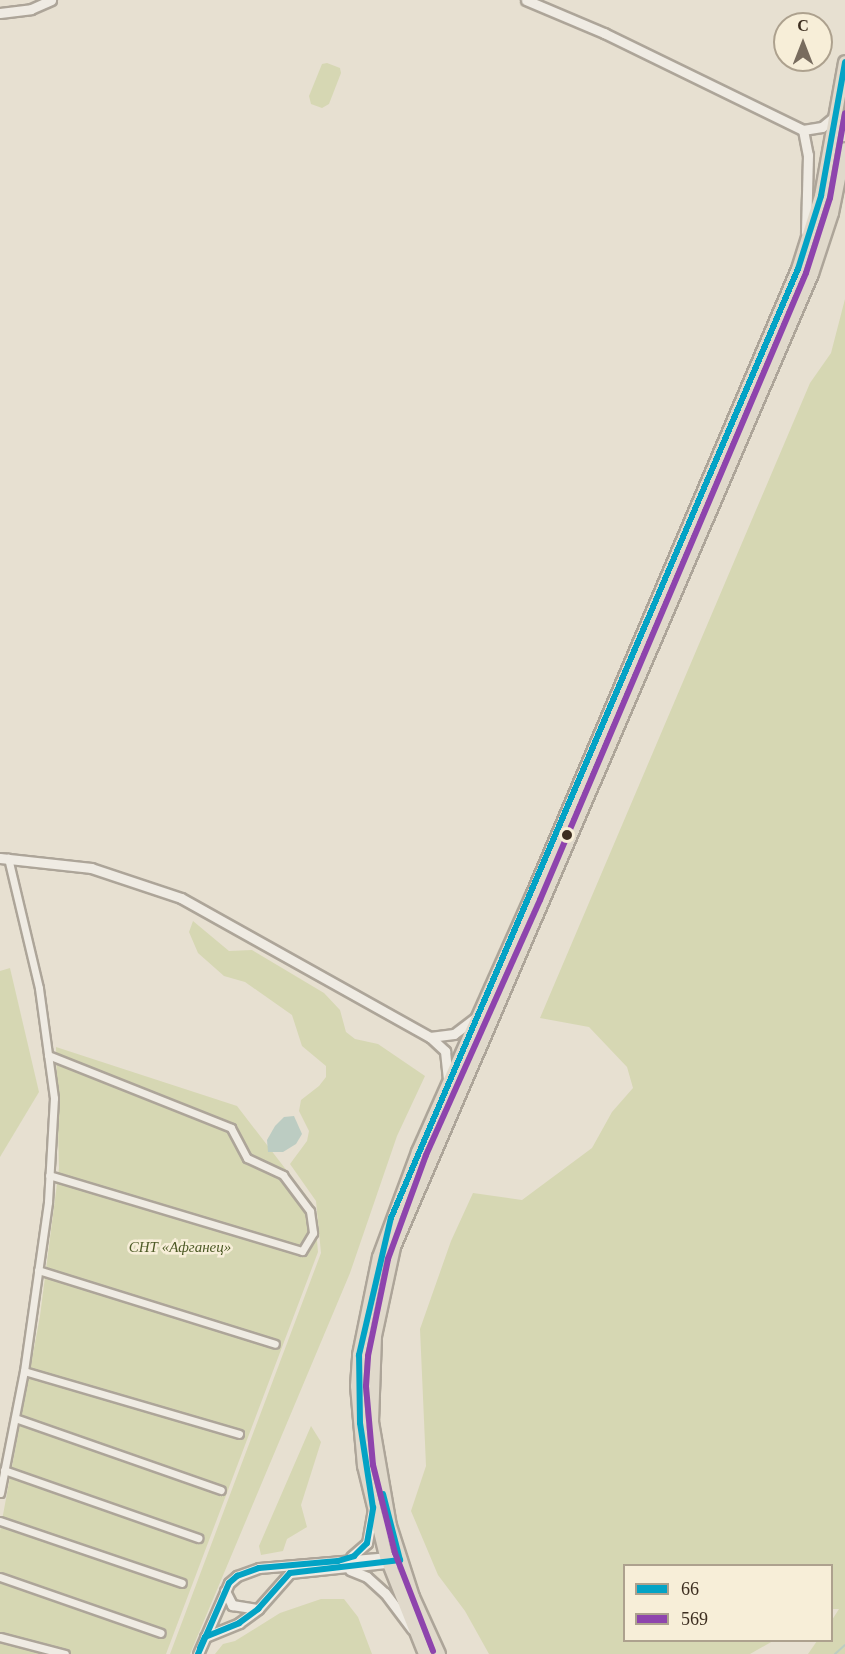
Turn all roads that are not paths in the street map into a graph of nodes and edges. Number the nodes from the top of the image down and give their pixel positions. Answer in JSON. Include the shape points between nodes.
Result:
{"nodes":[{"id":1,"x":51,"y":0,"type":"edge"},
{"id":2,"x":526,"y":0,"type":"edge"},
{"id":3,"x":0,"y":13,"type":"edge"},
{"id":4,"x":845,"y":62,"type":"edge"},
{"id":5,"x":835,"y":116,"type":"junction"},
{"id":6,"x":803,"y":130,"type":"junction"},
{"id":7,"x":845,"y":149,"type":"edge"},
{"id":8,"x":803,"y":255,"type":"junction"},
{"id":9,"x":4,"y":858,"type":"edge"},
{"id":10,"x":478,"y":1016,"type":"junction"},
{"id":11,"x":430,"y":1037,"type":"junction"},
{"id":12,"x":48,"y":1055,"type":"junction"},
{"id":13,"x":448,"y":1082,"type":"junction"},
{"id":14,"x":49,"y":1175,"type":"junction"},
{"id":15,"x":38,"y":1270,"type":"junction"},
{"id":16,"x":275,"y":1344,"type":"dead end"},
{"id":17,"x":24,"y":1371,"type":"junction"},
{"id":18,"x":15,"y":1418,"type":"junction"},
{"id":19,"x":239,"y":1434,"type":"dead end"},
{"id":20,"x":4,"y":1470,"type":"junction"},
{"id":21,"x":221,"y":1490,"type":"dead end"},
{"id":22,"x":0,"y":1493,"type":"edge"},
{"id":23,"x":373,"y":1508,"type":"junction"},
{"id":24,"x":0,"y":1521,"type":"edge"},
{"id":25,"x":198,"y":1538,"type":"dead end"},
{"id":26,"x":392,"y":1560,"type":"junction"},
{"id":27,"x":338,"y":1565,"type":"junction"},
{"id":28,"x":0,"y":1577,"type":"edge"},
{"id":29,"x":182,"y":1583,"type":"dead end"},
{"id":30,"x":225,"y":1591,"type":"junction"},
{"id":31,"x":258,"y":1609,"type":"junction"},
{"id":32,"x":161,"y":1633,"type":"dead end"},
{"id":33,"x":0,"y":1637,"type":"edge"},
{"id":34,"x":205,"y":1637,"type":"junction"},
{"id":35,"x":418,"y":1637,"type":"junction"},
{"id":36,"x":65,"y":1654,"type":"edge"},
{"id":37,"x":198,"y":1654,"type":"edge"},
{"id":38,"x":425,"y":1654,"type":"edge"},
{"id":39,"x":439,"y":1654,"type":"edge"}],
"edges":[{"from":1,"to":3,"type":"street","via":[[31,9]]},
{"from":2,"to":6,"type":"street","via":[[604,33]]},
{"from":4,"to":5,"type":"highway"},
{"from":5,"to":6,"type":"street","via":[[822,127]]},
{"from":5,"to":8,"type":"highway","via":[[821,196]]},
{"from":6,"to":8,"type":"street","via":[[808,155]]},
{"from":7,"to":26,"type":"highway","via":[[832,213],[812,274],[394,1247],[375,1336],[372,1422]]},
{"from":8,"to":10,"type":"highway","via":[[656,607]]},
{"from":9,"to":11,"type":"street","via":[[91,868],[167,892]]},
{"from":9,"to":12,"type":"street","via":[[39,988]]},
{"from":10,"to":11,"type":"street","via":[[454,1034]]},
{"from":10,"to":13,"type":"highway"},
{"from":11,"to":13,"type":"street","via":[[446,1051]]},
{"from":12,"to":14,"type":"street","via":[[54,1098]]},
{"from":12,"to":14,"type":"street","via":[[112,1084],[231,1128],[247,1158],[283,1175],[310,1211],[313,1233],[302,1251]]},
{"from":13,"to":23,"type":"highway","via":[[391,1219],[362,1336],[359,1414]]},
{"from":14,"to":15,"type":"street"},
{"from":15,"to":16,"type":"street"},
{"from":15,"to":17,"type":"street"},
{"from":17,"to":18,"type":"street"},
{"from":17,"to":19,"type":"street"},
{"from":18,"to":20,"type":"street"},
{"from":18,"to":21,"type":"street"},
{"from":20,"to":22,"type":"street"},
{"from":20,"to":25,"type":"street"},
{"from":23,"to":26,"type":"highway"},
{"from":23,"to":27,"type":"street","via":[[367,1543]]},
{"from":24,"to":29,"type":"street"},
{"from":26,"to":27,"type":"street"},
{"from":26,"to":35,"type":"highway"},
{"from":26,"to":39,"type":"highway"},
{"from":27,"to":30,"type":"street","via":[[248,1571],[229,1583]]},
{"from":27,"to":31,"type":"street","via":[[290,1573]]},
{"from":27,"to":35,"type":"street","via":[[367,1577],[385,1593]]},
{"from":28,"to":32,"type":"street"},
{"from":30,"to":31,"type":"street","via":[[232,1605]]},
{"from":30,"to":34,"type":"street"},
{"from":31,"to":34,"type":"street","via":[[238,1623]]},
{"from":33,"to":36,"type":"street"},
{"from":34,"to":37,"type":"street"},
{"from":35,"to":38,"type":"highway"}]}
